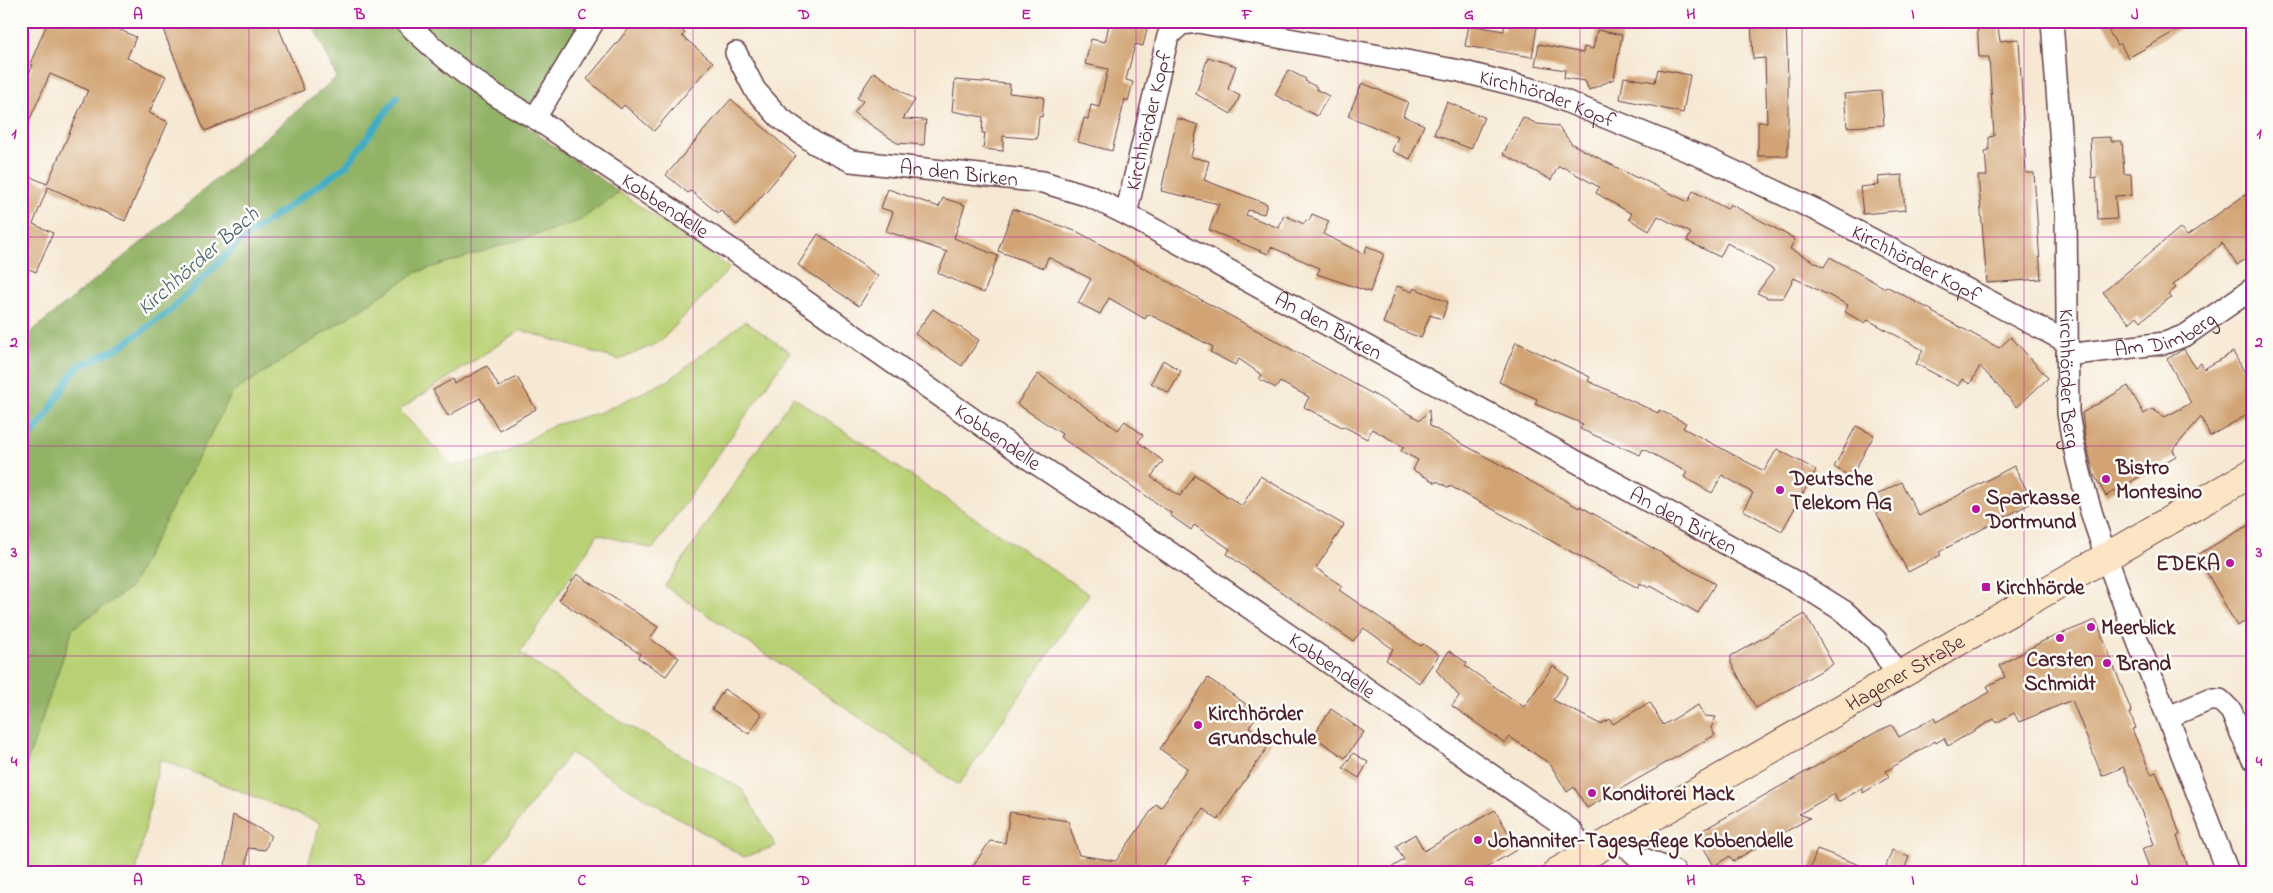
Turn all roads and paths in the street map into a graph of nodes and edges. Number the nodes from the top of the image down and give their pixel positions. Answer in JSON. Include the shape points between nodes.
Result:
{"nodes":[{"id":1,"x":405,"y":21,"type":"edge"},
{"id":2,"x":594,"y":21,"type":"edge"},
{"id":3,"x":2052,"y":21,"type":"edge"},
{"id":4,"x":736,"y":54,"type":"dead end"},
{"id":5,"x":535,"y":118,"type":"junction"},
{"id":6,"x":1126,"y":214,"type":"junction"},
{"id":7,"x":2252,"y":289,"type":"edge"},
{"id":8,"x":2067,"y":349,"type":"junction"},
{"id":9,"x":2252,"y":473,"type":"edge"},
{"id":10,"x":2105,"y":557,"type":"junction"},
{"id":11,"x":1898,"y":677,"type":"junction"},
{"id":12,"x":2168,"y":717,"type":"junction"},
{"id":13,"x":2252,"y":758,"type":"edge"},
{"id":14,"x":1616,"y":838,"type":"junction"},
{"id":15,"x":1587,"y":855,"type":"junction"},
{"id":16,"x":1557,"y":872,"type":"edge"},
{"id":17,"x":1675,"y":872,"type":"edge"},
{"id":18,"x":2228,"y":872,"type":"edge"}],
"edges":[{"from":1,"to":5,"type":"street","name":"Kobbendelle","via":[[463,72]]},
{"from":2,"to":5,"type":"street"},
{"from":3,"to":8,"type":"street","name":"Kirchhörder Berg","via":[[2066,214]]},
{"from":4,"to":6,"type":"street","name":"An den Birken","via":[[755,90],[779,117],[816,144],[851,162],[1043,182],[1089,196]]},
{"from":5,"to":15,"type":"street","name":"Kobbendelle","via":[[750,262],[1031,460],[1572,831]]},
{"from":6,"to":8,"type":"street","name":"Kirchhörder Kopf","via":[[1168,36],[1181,24],[1198,22],[1460,71],[1543,92],[1710,160],[1822,214]]},
{"from":6,"to":11,"type":"street","name":"An den Birken","via":[[1810,590],[1845,612],[1876,640]]},
{"from":7,"to":8,"type":"street","name":"Am Dimberg","via":[[2186,335],[2165,343]]},
{"from":8,"to":10,"type":"street","name":"Kirchhörder Berg","via":[[2068,413],[2073,445]]},
{"from":9,"to":10,"type":"main road","name":"Hagener Straße"},
{"from":10,"to":11,"type":"main road","name":"Hagener Straße"},
{"from":10,"to":12,"type":"street","name":"Kirchhörder Berg"},
{"from":11,"to":14,"type":"main road","name":"Hagener Straße"},
{"from":12,"to":13,"type":"street","via":[[2209,700],[2220,700],[2231,711]]},
{"from":12,"to":18,"type":"street","name":"Kirchhörder Berg"},
{"from":14,"to":15,"type":"main road","name":"Hagener Straße"},
{"from":14,"to":17,"type":"street","via":[[1637,856]]},
{"from":15,"to":16,"type":"main road","name":"Hagener Straße"}]}
